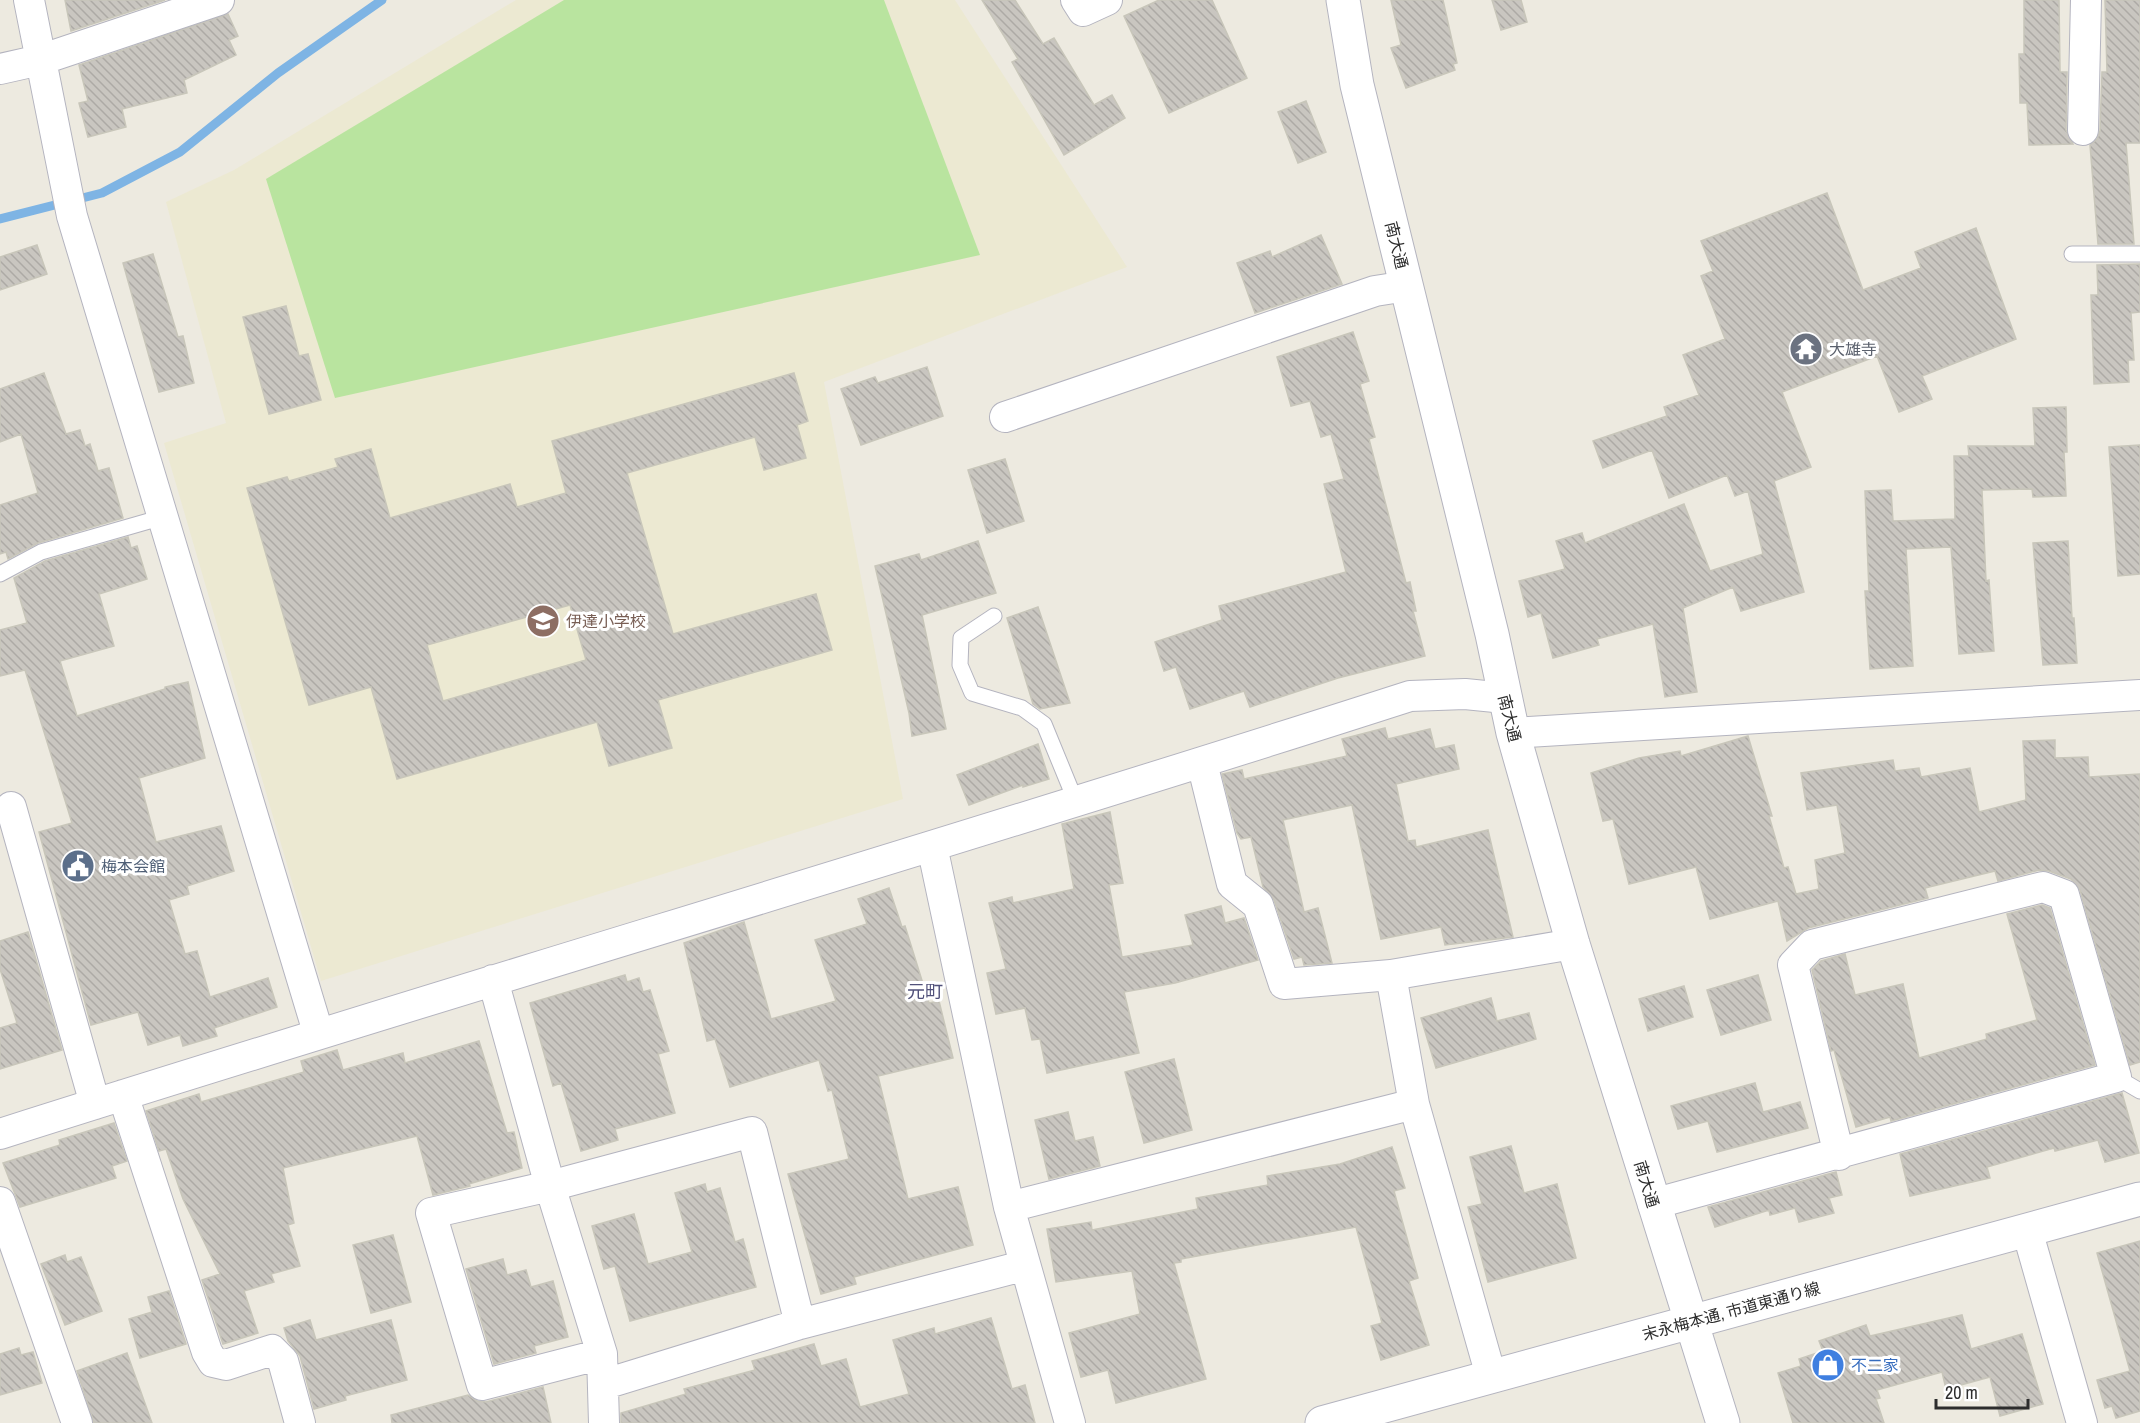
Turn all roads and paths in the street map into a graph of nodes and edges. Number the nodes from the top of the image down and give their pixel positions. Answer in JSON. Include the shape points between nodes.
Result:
{"nodes":[{"id":1,"x":29,"y":0,"type":"edge"},
{"id":2,"x":219,"y":0,"type":"edge"},
{"id":3,"x":1076,"y":0,"type":"edge"},
{"id":4,"x":1107,"y":0,"type":"edge"},
{"id":5,"x":1343,"y":0,"type":"edge"},
{"id":6,"x":2086,"y":0,"type":"edge"},
{"id":7,"x":40,"y":60,"type":"junction"},
{"id":8,"x":0,"y":69,"type":"edge"},
{"id":9,"x":2083,"y":130,"type":"dead end"},
{"id":10,"x":2072,"y":254,"type":"dead end"},
{"id":11,"x":2140,"y":254,"type":"edge"},
{"id":12,"x":1407,"y":286,"type":"junction"},
{"id":13,"x":1005,"y":417,"type":"dead end"},
{"id":14,"x":163,"y":518,"type":"junction"},
{"id":15,"x":0,"y":574,"type":"edge"},
{"id":16,"x":994,"y":616,"type":"dead end"},
{"id":17,"x":2140,"y":694,"type":"edge"},
{"id":18,"x":1505,"y":698,"type":"junction"},
{"id":19,"x":1513,"y":733,"type":"junction"},
{"id":20,"x":1202,"y":763,"type":"junction"},
{"id":21,"x":1076,"y":802,"type":"junction"},
{"id":22,"x":11,"y":807,"type":"dead end"},
{"id":23,"x":932,"y":846,"type":"junction"},
{"id":24,"x":1573,"y":944,"type":"junction"},
{"id":25,"x":1392,"y":975,"type":"junction"},
{"id":26,"x":493,"y":980,"type":"junction"},
{"id":27,"x":318,"y":1032,"type":"junction"},
{"id":28,"x":2128,"y":1084,"type":"edge"},
{"id":29,"x":123,"y":1095,"type":"junction"},
{"id":30,"x":94,"y":1104,"type":"junction"},
{"id":31,"x":1414,"y":1104,"type":"junction"},
{"id":32,"x":0,"y":1134,"type":"edge"},
{"id":33,"x":1839,"y":1155,"type":"junction"},
{"id":34,"x":550,"y":1186,"type":"junction"},
{"id":35,"x":2140,"y":1199,"type":"edge"},
{"id":36,"x":0,"y":1202,"type":"edge"},
{"id":37,"x":1653,"y":1204,"type":"junction"},
{"id":38,"x":1008,"y":1207,"type":"junction"},
{"id":39,"x":2026,"y":1230,"type":"junction"},
{"id":40,"x":1023,"y":1266,"type":"junction"},
{"id":41,"x":1692,"y":1322,"type":"junction"},
{"id":42,"x":800,"y":1324,"type":"junction"},
{"id":43,"x":602,"y":1354,"type":"junction"},
{"id":44,"x":1491,"y":1376,"type":"junction"},
{"id":45,"x":605,"y":1384,"type":"junction"},
{"id":46,"x":78,"y":1423,"type":"edge"},
{"id":47,"x":300,"y":1423,"type":"edge"},
{"id":48,"x":604,"y":1423,"type":"edge"},
{"id":49,"x":1070,"y":1423,"type":"edge"},
{"id":50,"x":1322,"y":1423,"type":"edge"},
{"id":51,"x":1723,"y":1423,"type":"edge"},
{"id":52,"x":2082,"y":1423,"type":"edge"}],
"edges":[{"from":1,"to":7,"type":"street"},
{"from":2,"to":7,"type":"street"},
{"from":3,"to":4,"type":"street","via":[[1083,11]]},
{"from":5,"to":12,"type":"street","name":"南大通","via":[[1357,86]]},
{"from":6,"to":9,"type":"street"},
{"from":7,"to":8,"type":"street"},
{"from":7,"to":14,"type":"street","via":[[72,216]]},
{"from":10,"to":11,"type":"lane"},
{"from":12,"to":13,"type":"street","via":[[1375,291]]},
{"from":12,"to":18,"type":"street","name":"南大通"},
{"from":14,"to":15,"type":"lane","via":[[41,552]]},
{"from":14,"to":27,"type":"street"},
{"from":16,"to":21,"type":"lane","via":[[961,638],[960,665],[972,693],[1022,708],[1044,724]]},
{"from":17,"to":19,"type":"street"},
{"from":18,"to":19,"type":"street","name":"南大通"},
{"from":18,"to":20,"type":"street","via":[[1465,694],[1410,696]]},
{"from":19,"to":24,"type":"street","name":"南大通"},
{"from":20,"to":21,"type":"street"},
{"from":20,"to":25,"type":"street","via":[[1232,884],[1258,905],[1284,984]]},
{"from":21,"to":23,"type":"street"},
{"from":22,"to":30,"type":"street"},
{"from":23,"to":26,"type":"street"},
{"from":23,"to":38,"type":"street"},
{"from":24,"to":25,"type":"street"},
{"from":24,"to":37,"type":"street","name":"南大通"},
{"from":25,"to":31,"type":"street"},
{"from":26,"to":27,"type":"street"},
{"from":26,"to":34,"type":"street"},
{"from":27,"to":29,"type":"street"},
{"from":28,"to":33,"type":"street"},
{"from":28,"to":33,"type":"street","via":[[2064,895],[2043,887],[1812,945],[1792,964]]},
{"from":29,"to":30,"type":"street"},
{"from":29,"to":47,"type":"street","via":[[207,1352],[213,1362],[226,1365],[272,1350],[283,1361]]},
{"from":30,"to":32,"type":"street"},
{"from":31,"to":38,"type":"street"},
{"from":31,"to":44,"type":"street"},
{"from":33,"to":37,"type":"street"},
{"from":34,"to":42,"type":"street","via":[[752,1132]]},
{"from":34,"to":43,"type":"street"},
{"from":34,"to":43,"type":"street","via":[[431,1213],[482,1385]]},
{"from":35,"to":39,"type":"street","name":"末永梅本通, 市道東通り線"},
{"from":36,"to":46,"type":"street"},
{"from":37,"to":41,"type":"street","name":"南大通"},
{"from":38,"to":40,"type":"street"},
{"from":39,"to":41,"type":"street","name":"末永梅本通, 市道東通り線"},
{"from":39,"to":52,"type":"street"},
{"from":40,"to":42,"type":"street"},
{"from":40,"to":49,"type":"street"},
{"from":41,"to":44,"type":"street","name":"末永梅本通, 市道東通り線"},
{"from":41,"to":51,"type":"street","name":"南大通"},
{"from":42,"to":45,"type":"street"},
{"from":43,"to":45,"type":"street"},
{"from":44,"to":50,"type":"street","name":"末永梅本通, 市道東通り線"},
{"from":45,"to":48,"type":"street"}]}
